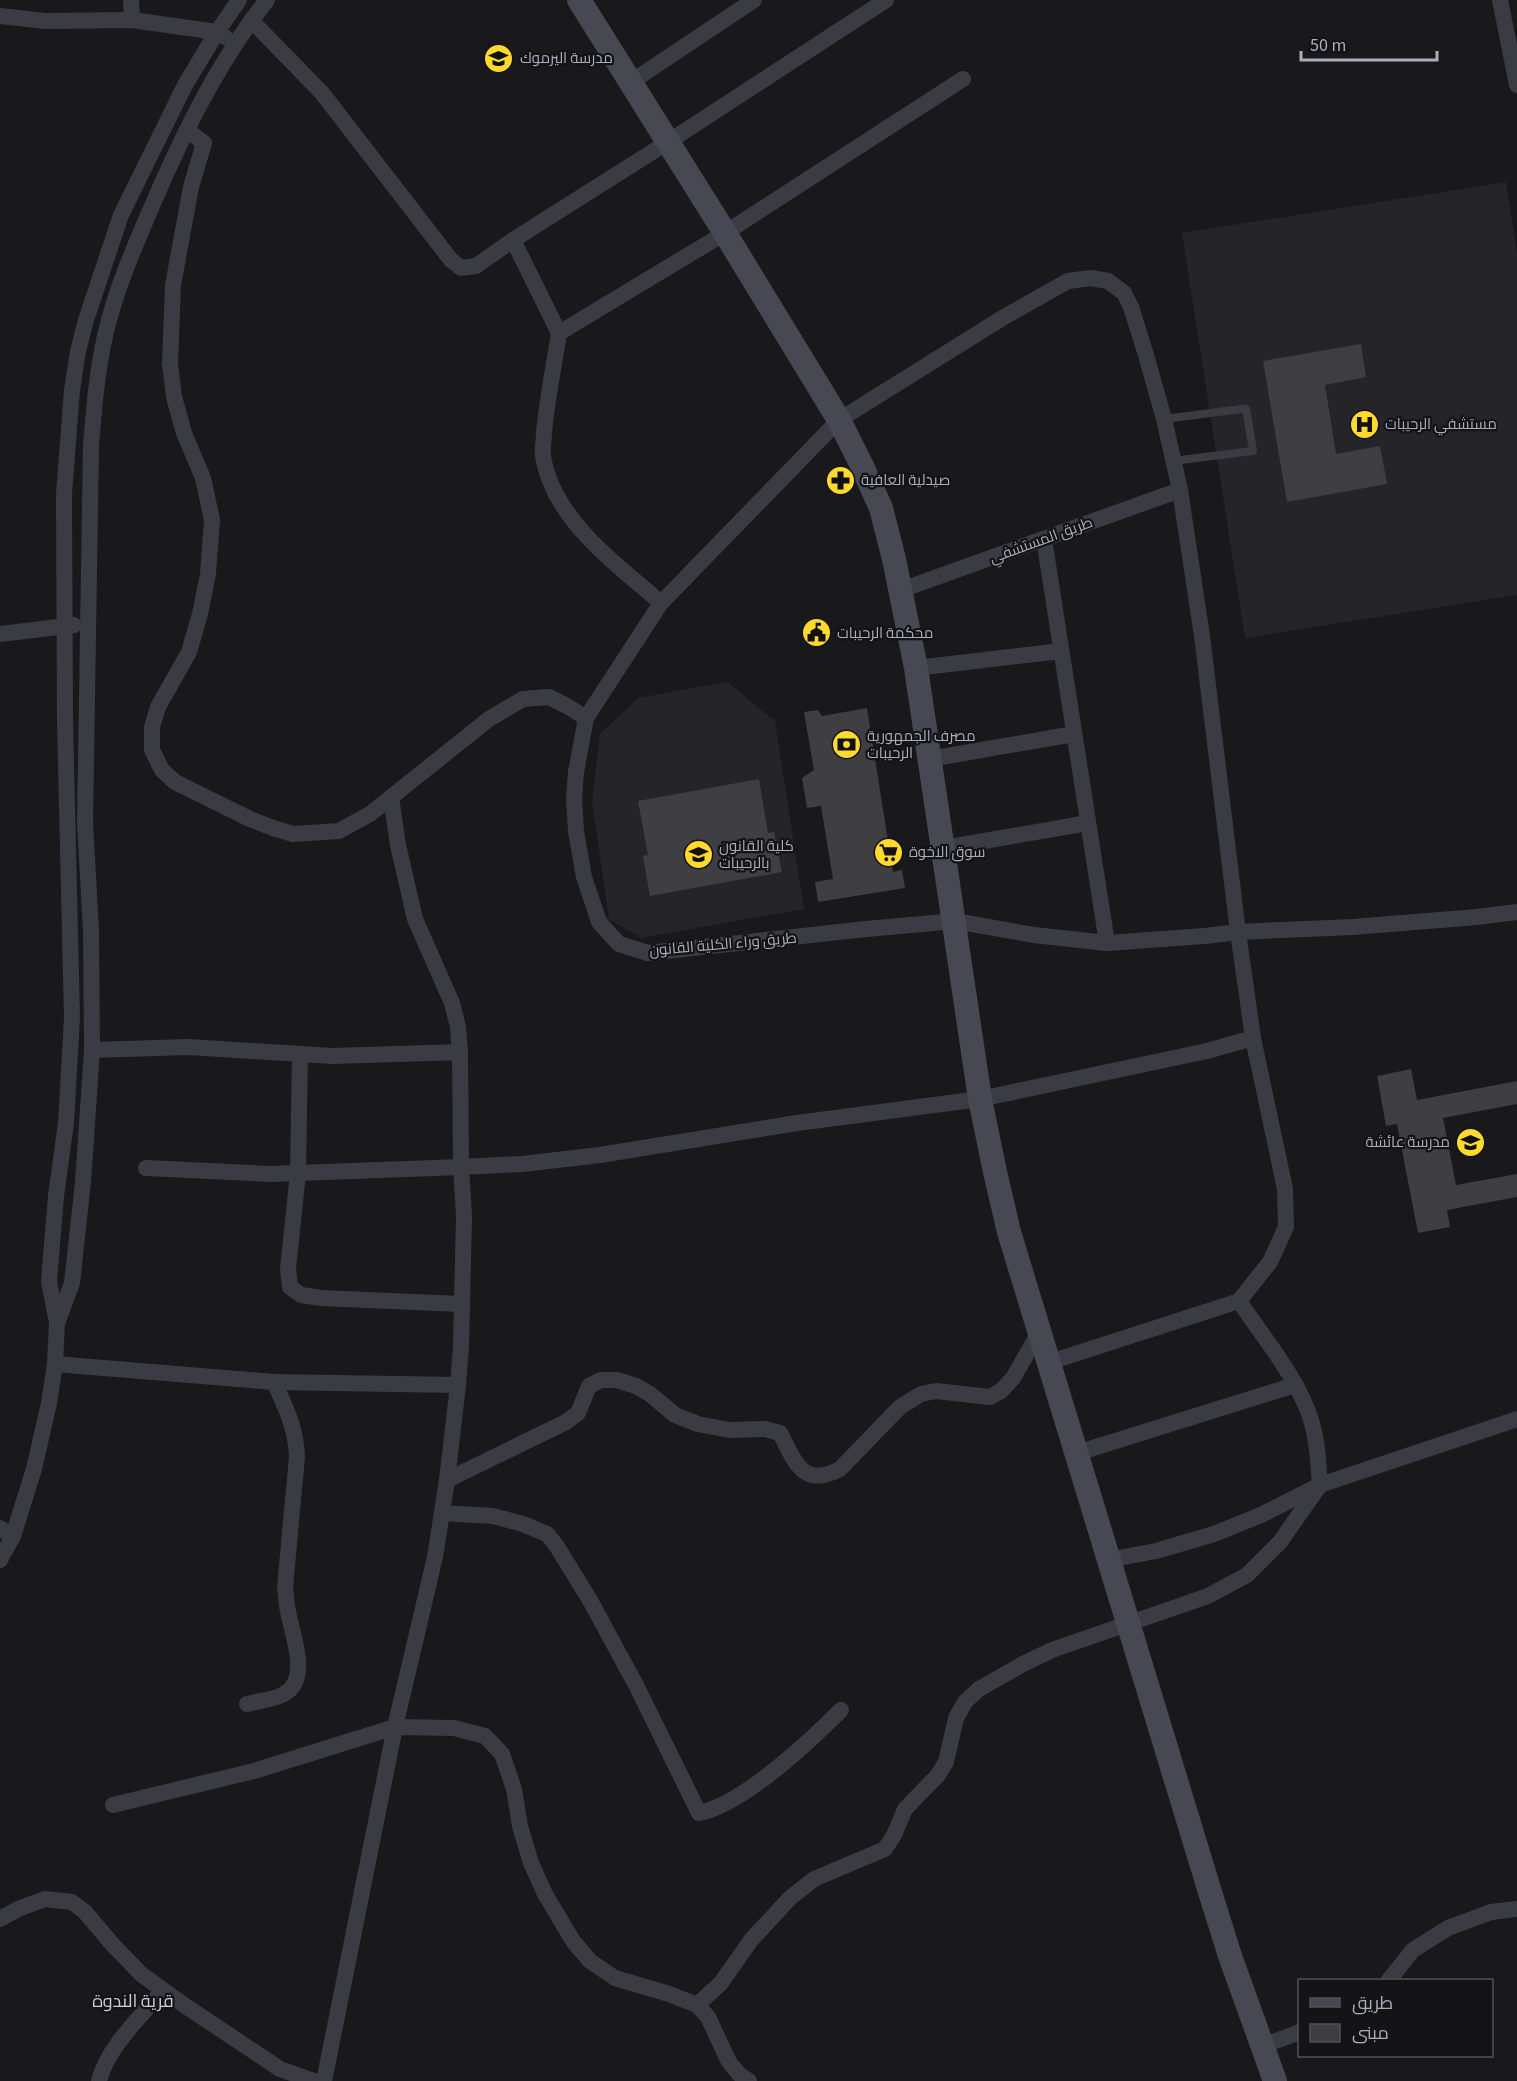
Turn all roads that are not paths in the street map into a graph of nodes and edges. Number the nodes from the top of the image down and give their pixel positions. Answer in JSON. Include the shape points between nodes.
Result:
{"nodes":[{"id":1,"x":131,"y":0,"type":"edge"},
{"id":2,"x":240,"y":0,"type":"edge"},
{"id":3,"x":267,"y":0,"type":"edge"},
{"id":4,"x":579,"y":0,"type":"edge"},
{"id":5,"x":754,"y":0,"type":"edge"},
{"id":6,"x":886,"y":0,"type":"edge"},
{"id":7,"x":1500,"y":0,"type":"edge"},
{"id":8,"x":0,"y":16,"type":"edge"},
{"id":9,"x":132,"y":20,"type":"junction"},
{"id":10,"x":251,"y":20,"type":"junction"},
{"id":11,"x":217,"y":32,"type":"junction"},
{"id":12,"x":236,"y":44,"type":"junction"},
{"id":13,"x":963,"y":79,"type":"dead end"},
{"id":14,"x":632,"y":82,"type":"junction"},
{"id":15,"x":1517,"y":85,"type":"edge"},
{"id":16,"x":187,"y":130,"type":"junction"},
{"id":17,"x":668,"y":142,"type":"junction"},
{"id":18,"x":725,"y":233,"type":"junction"},
{"id":19,"x":513,"y":240,"type":"junction"},
{"id":20,"x":559,"y":333,"type":"junction"},
{"id":21,"x":1164,"y":419,"type":"junction"},
{"id":22,"x":839,"y":420,"type":"junction"},
{"id":23,"x":1173,"y":461,"type":"junction"},
{"id":24,"x":1180,"y":490,"type":"junction"},
{"id":25,"x":1044,"y":539,"type":"junction"},
{"id":26,"x":901,"y":590,"type":"junction"},
{"id":27,"x":661,"y":603,"type":"junction"},
{"id":28,"x":88,"y":625,"type":"junction"},
{"id":29,"x":65,"y":626,"type":"junction"},
{"id":30,"x":0,"y":634,"type":"edge"},
{"id":31,"x":1061,"y":651,"type":"junction"},
{"id":32,"x":916,"y":668,"type":"junction"},
{"id":33,"x":586,"y":718,"type":"junction"},
{"id":34,"x":1074,"y":734,"type":"junction"},
{"id":35,"x":930,"y":759,"type":"junction"},
{"id":36,"x":391,"y":797,"type":"junction"},
{"id":37,"x":85,"y":823,"type":"junction"},
{"id":38,"x":1088,"y":823,"type":"junction"},
{"id":39,"x":68,"y":824,"type":"junction"},
{"id":40,"x":944,"y":848,"type":"junction"},
{"id":41,"x":1517,"y":912,"type":"edge"},
{"id":42,"x":955,"y":921,"type":"junction"},
{"id":43,"x":1238,"y":932,"type":"junction"},
{"id":44,"x":1107,"y":943,"type":"junction"},
{"id":45,"x":1253,"y":1038,"type":"junction"},
{"id":46,"x":92,"y":1050,"type":"junction"},
{"id":47,"x":460,"y":1052,"type":"junction"},
{"id":48,"x":300,"y":1054,"type":"junction"},
{"id":49,"x":980,"y":1099,"type":"junction"},
{"id":50,"x":461,"y":1167,"type":"junction"},
{"id":51,"x":146,"y":1168,"type":"dead end"},
{"id":52,"x":298,"y":1173,"type":"junction"},
{"id":53,"x":1239,"y":1300,"type":"junction"},
{"id":54,"x":461,"y":1304,"type":"junction"},
{"id":55,"x":57,"y":1322,"type":"junction"},
{"id":56,"x":1040,"y":1331,"type":"junction"},
{"id":57,"x":1050,"y":1362,"type":"junction"},
{"id":58,"x":55,"y":1364,"type":"junction"},
{"id":59,"x":274,"y":1382,"type":"junction"},
{"id":60,"x":458,"y":1384,"type":"junction"},
{"id":61,"x":1296,"y":1385,"type":"junction"},
{"id":62,"x":1517,"y":1419,"type":"edge"},
{"id":63,"x":1077,"y":1453,"type":"junction"},
{"id":64,"x":447,"y":1480,"type":"junction"},
{"id":65,"x":1320,"y":1485,"type":"junction"},
{"id":66,"x":442,"y":1513,"type":"junction"},
{"id":67,"x":6,"y":1532,"type":"edge"},
{"id":68,"x":0,"y":1560,"type":"edge"},
{"id":69,"x":1108,"y":1560,"type":"junction"},
{"id":70,"x":1128,"y":1623,"type":"junction"},
{"id":71,"x":247,"y":1704,"type":"dead end"},
{"id":72,"x":841,"y":1710,"type":"dead end"},
{"id":73,"x":395,"y":1726,"type":"junction"},
{"id":74,"x":113,"y":1806,"type":"dead end"},
{"id":75,"x":1517,"y":1909,"type":"edge"},
{"id":76,"x":0,"y":1919,"type":"edge"},
{"id":77,"x":1390,"y":1979,"type":"edge"},
{"id":78,"x":163,"y":1990,"type":"junction"},
{"id":79,"x":698,"y":2005,"type":"junction"},
{"id":80,"x":1298,"y":2032,"type":"edge"},
{"id":81,"x":1262,"y":2046,"type":"junction"},
{"id":82,"x":279,"y":2075,"type":"edge"},
{"id":83,"x":99,"y":2081,"type":"edge"},
{"id":84,"x":315,"y":2081,"type":"edge"},
{"id":85,"x":324,"y":2081,"type":"edge"},
{"id":86,"x":749,"y":2081,"type":"edge"},
{"id":87,"x":1275,"y":2081,"type":"edge"}],
"edges":[{"from":1,"to":9,"type":"street"},
{"from":2,"to":11,"type":"street"},
{"from":3,"to":10,"type":"street"},
{"from":4,"to":14,"type":"main road"},
{"from":5,"to":14,"type":"street"},
{"from":6,"to":17,"type":"street"},
{"from":7,"to":15,"type":"street"},
{"from":8,"to":9,"type":"street","via":[[45,21]]},
{"from":9,"to":11,"type":"street"},
{"from":10,"to":12,"type":"street"},
{"from":10,"to":19,"type":"street","via":[[322,93],[451,260],[462,268],[476,266]]},
{"from":11,"to":12,"type":"street"},
{"from":11,"to":29,"type":"street","via":[[185,85],[121,215],[78,351],[64,494]]},
{"from":12,"to":16,"type":"street"},
{"from":13,"to":18,"type":"street"},
{"from":14,"to":17,"type":"main road"},
{"from":16,"to":28,"type":"street","via":[[131,256],[105,335],[91,445]]},
{"from":16,"to":36,"type":"street","via":[[204,143],[189,196],[173,285],[170,364],[174,397],[203,478],[212,520],[200,614],[189,652],[158,707],[152,727],[152,750],[162,770],[175,782],[250,819],[293,834],[339,831]]},
{"from":17,"to":18,"type":"main road"},
{"from":17,"to":19,"type":"street"},
{"from":18,"to":20,"type":"street"},
{"from":18,"to":22,"type":"main road"},
{"from":19,"to":20,"type":"street"},
{"from":20,"to":27,"type":"street","via":[[543,455],[551,482],[560,504],[587,536]]},
{"from":21,"to":22,"type":"street","name":"طريق وراء الكلية القانون","via":[[1124,293],[1108,281],[1090,278],[1068,281],[1004,317]]},
{"from":21,"to":23,"type":"street","name":"طريق وراء الكلية القانون"},
{"from":21,"to":23,"type":"lane","via":[[1246,409],[1253,451]]},
{"from":22,"to":26,"type":"main road","via":[[881,508]]},
{"from":22,"to":27,"type":"street","name":"طريق وراء الكلية القانون"},
{"from":23,"to":24,"type":"street","name":"طريق وراء الكلية القانون"},
{"from":24,"to":25,"type":"street","name":"طريق المستشفي"},
{"from":24,"to":43,"type":"street","name":"طريق وراء الكلية القانون"},
{"from":25,"to":26,"type":"street","name":"طريق المستشفي"},
{"from":25,"to":31,"type":"street"},
{"from":26,"to":32,"type":"main road"},
{"from":27,"to":33,"type":"street","name":"طريق وراء الكلية القانون"},
{"from":28,"to":29,"type":"street"},
{"from":28,"to":37,"type":"street"},
{"from":29,"to":30,"type":"street"},
{"from":29,"to":39,"type":"street"},
{"from":31,"to":32,"type":"street"},
{"from":31,"to":34,"type":"street"},
{"from":32,"to":35,"type":"main road"},
{"from":33,"to":36,"type":"street","via":[[549,697],[523,699],[489,719]]},
{"from":33,"to":42,"type":"street","name":"طريق وراء الكلية القانون","via":[[576,772],[576,831],[584,877],[599,922],[619,944],[648,954]]},
{"from":34,"to":35,"type":"street"},
{"from":34,"to":38,"type":"street"},
{"from":35,"to":40,"type":"main road"},
{"from":36,"to":47,"type":"street","via":[[415,919],[452,1003]]},
{"from":37,"to":39,"type":"street"},
{"from":37,"to":46,"type":"street"},
{"from":38,"to":40,"type":"street"},
{"from":38,"to":44,"type":"street"},
{"from":39,"to":55,"type":"street","via":[[71,1029],[66,1123],[49,1282]]},
{"from":40,"to":42,"type":"main road"},
{"from":41,"to":43,"type":"street","name":"طريق وراء الكلية القانون","via":[[1353,927]]},
{"from":42,"to":44,"type":"street","name":"طريق وراء الكلية القانون","via":[[1044,937]]},
{"from":42,"to":49,"type":"main road"},
{"from":43,"to":44,"type":"street","name":"طريق وراء الكلية القانون"},
{"from":43,"to":45,"type":"street","name":"طريق وراء الكلية القانون"},
{"from":45,"to":49,"type":"street"},
{"from":45,"to":53,"type":"street","name":"طريق وراء الكلية القانون","via":[[1285,1189],[1286,1227],[1270,1262]]},
{"from":46,"to":48,"type":"street","via":[[189,1047]]},
{"from":46,"to":55,"type":"street","via":[[72,1283]]},
{"from":47,"to":48,"type":"street"},
{"from":47,"to":50,"type":"street"},
{"from":48,"to":52,"type":"street"},
{"from":49,"to":50,"type":"street","via":[[600,1155]]},
{"from":49,"to":56,"type":"main road","via":[[1010,1232]]},
{"from":50,"to":52,"type":"street"},
{"from":50,"to":54,"type":"street"},
{"from":51,"to":52,"type":"street"},
{"from":52,"to":54,"type":"street","via":[[288,1269],[290,1287],[301,1295],[321,1298]]},
{"from":53,"to":57,"type":"street"},
{"from":53,"to":61,"type":"street"},
{"from":54,"to":60,"type":"street"},
{"from":55,"to":58,"type":"street"},
{"from":56,"to":57,"type":"main road"},
{"from":56,"to":64,"type":"street","via":[[1001,1391],[990,1397],[936,1391],[921,1394],[900,1407],[840,1469],[827,1475],[815,1476],[801,1470],[780,1433],[698,1424],[675,1415],[636,1386],[601,1380],[589,1386],[578,1413],[566,1422]]},
{"from":57,"to":63,"type":"main road"},
{"from":58,"to":59,"type":"street"},
{"from":58,"to":67,"type":"street","via":[[34,1469]]},
{"from":59,"to":60,"type":"street"},
{"from":59,"to":71,"type":"street","via":[[294,1425],[297,1442],[285,1587],[297,1677],[293,1687],[282,1695]]},
{"from":60,"to":64,"type":"street"},
{"from":61,"to":63,"type":"street"},
{"from":61,"to":65,"type":"street","via":[[1316,1440]]},
{"from":62,"to":65,"type":"street"},
{"from":63,"to":69,"type":"main road"},
{"from":64,"to":66,"type":"street"},
{"from":65,"to":69,"type":"street","via":[[1214,1534]]},
{"from":65,"to":70,"type":"street","via":[[1280,1542],[1247,1575],[1208,1596]]},
{"from":66,"to":72,"type":"street","via":[[493,1516],[547,1534],[591,1602],[699,1813],[753,1785],[810,1741]]},
{"from":66,"to":73,"type":"street"},
{"from":67,"to":68,"type":"street"},
{"from":69,"to":70,"type":"main road"},
{"from":70,"to":79,"type":"street","via":[[1052,1650],[979,1689],[964,1702],[956,1718],[946,1762],[905,1809],[885,1849],[814,1879],[790,1898]]},
{"from":70,"to":81,"type":"main road","via":[[1210,1893]]},
{"from":73,"to":74,"type":"street","via":[[254,1771]]},
{"from":73,"to":79,"type":"street","via":[[454,1728],[484,1736],[502,1754],[531,1863],[573,1941],[590,1961],[615,1978]]},
{"from":73,"to":85,"type":"street"},
{"from":75,"to":77,"type":"street","via":[[1491,1912],[1448,1929],[1413,1950]]},
{"from":76,"to":78,"type":"street","via":[[45,1899],[72,1902],[85,1911],[141,1974]]},
{"from":78,"to":82,"type":"street"},
{"from":78,"to":83,"type":"street","via":[[119,2043]]},
{"from":79,"to":86,"type":"street","via":[[708,2017],[729,2062]]},
{"from":80,"to":81,"type":"street"},
{"from":81,"to":87,"type":"main road"},
{"from":82,"to":84,"type":"street"}]}
